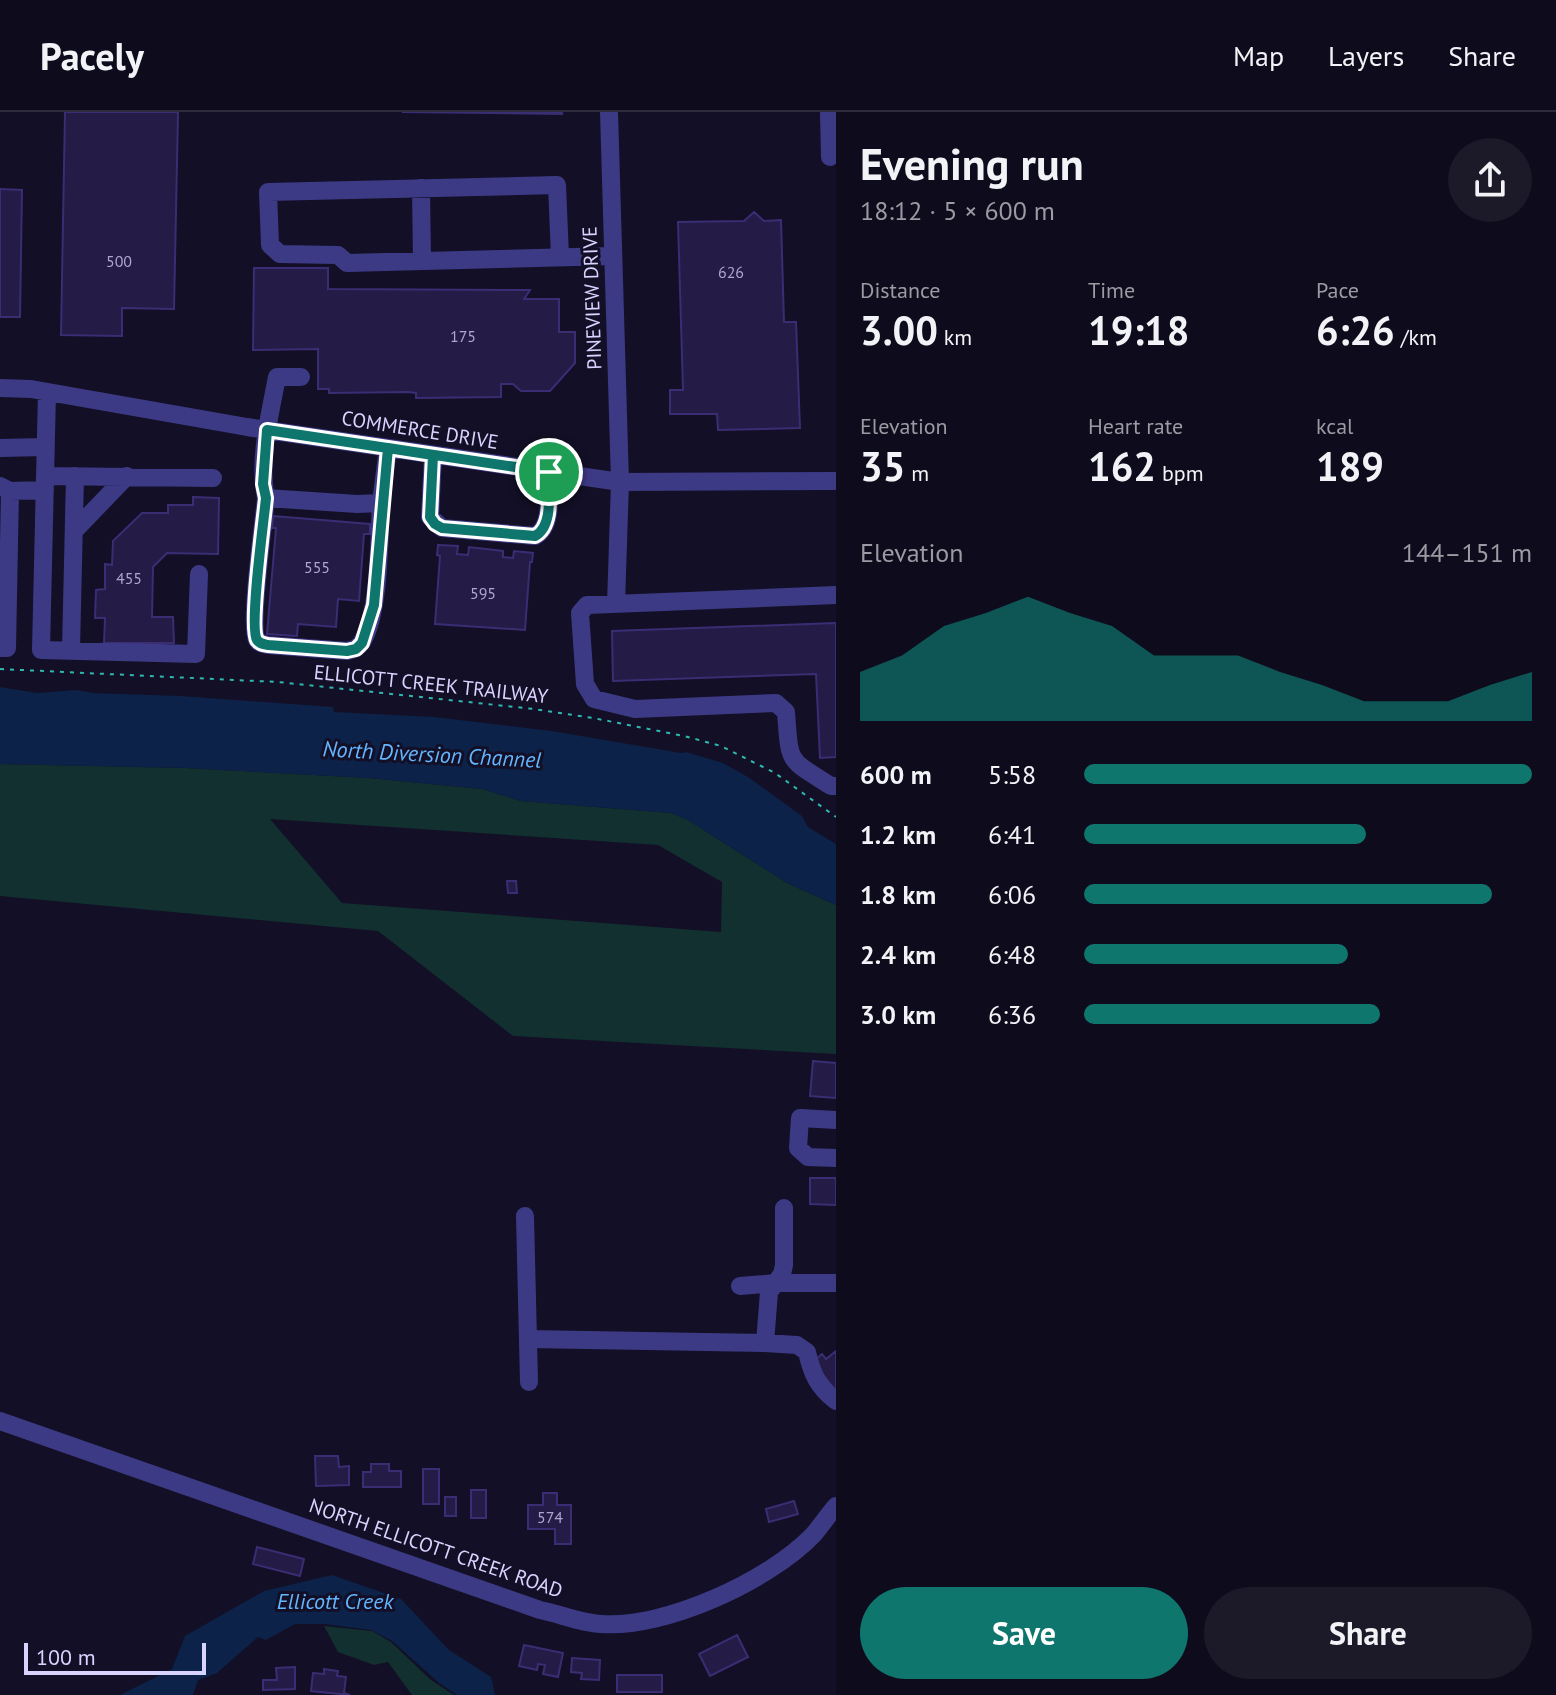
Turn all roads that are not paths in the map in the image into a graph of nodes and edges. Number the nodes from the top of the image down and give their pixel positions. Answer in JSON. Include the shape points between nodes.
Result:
{"nodes":[{"id":1,"x":609,"y":112,"type":"edge"},
{"id":2,"x":836,"y":114,"type":"edge"},
{"id":3,"x":830,"y":157,"type":"dead end"},
{"id":4,"x":421,"y":188,"type":"junction"},
{"id":5,"x":613,"y":256,"type":"junction"},
{"id":6,"x":560,"y":257,"type":"junction"},
{"id":7,"x":422,"y":261,"type":"junction"},
{"id":8,"x":301,"y":377,"type":"dead end"},
{"id":9,"x":0,"y":388,"type":"edge"},
{"id":10,"x":47,"y":392,"type":"junction"},
{"id":11,"x":267,"y":430,"type":"junction"},
{"id":12,"x":45,"y":447,"type":"junction"},
{"id":13,"x":0,"y":448,"type":"edge"},
{"id":14,"x":388,"y":448,"type":"junction"},
{"id":15,"x":433,"y":455,"type":"junction"},
{"id":16,"x":549,"y":472,"type":"junction"},
{"id":17,"x":75,"y":476,"type":"junction"},
{"id":18,"x":127,"y":476,"type":"junction"},
{"id":19,"x":213,"y":478,"type":"dead end"},
{"id":20,"x":836,"y":481,"type":"edge"},
{"id":21,"x":620,"y":482,"type":"junction"},
{"id":22,"x":45,"y":483,"type":"junction"},
{"id":23,"x":5,"y":488,"type":"edge"},
{"id":24,"x":266,"y":498,"type":"junction"},
{"id":25,"x":381,"y":503,"type":"junction"},
{"id":26,"x":74,"y":531,"type":"junction"},
{"id":27,"x":199,"y":574,"type":"dead end"},
{"id":28,"x":836,"y":595,"type":"edge"},
{"id":29,"x":616,"y":604,"type":"junction"},
{"id":30,"x":4,"y":648,"type":"edge"},
{"id":31,"x":41,"y":650,"type":"junction"},
{"id":32,"x":71,"y":650,"type":"junction"},
{"id":33,"x":836,"y":786,"type":"edge"},
{"id":34,"x":836,"y":1120,"type":"edge"},
{"id":35,"x":836,"y":1158,"type":"edge"},
{"id":36,"x":784,"y":1208,"type":"dead end"},
{"id":37,"x":525,"y":1216,"type":"dead end"},
{"id":38,"x":776,"y":1283,"type":"junction"},
{"id":39,"x":836,"y":1283,"type":"edge"},
{"id":40,"x":740,"y":1286,"type":"dead end"},
{"id":41,"x":528,"y":1339,"type":"junction"},
{"id":42,"x":765,"y":1343,"type":"junction"},
{"id":43,"x":529,"y":1382,"type":"dead end"},
{"id":44,"x":836,"y":1401,"type":"edge"},
{"id":45,"x":0,"y":1421,"type":"edge"},
{"id":46,"x":836,"y":1506,"type":"edge"}],
"edges":[{"from":1,"to":5,"type":"street","name":"PINEVIEW DRIVE"},
{"from":2,"to":3,"type":"street","via":[[829,114]]},
{"from":4,"to":6,"type":"street","via":[[557,185]]},
{"from":4,"to":7,"type":"street"},
{"from":4,"to":7,"type":"street","via":[[268,192],[270,245],[280,254],[338,255],[347,263]]},
{"from":5,"to":6,"type":"street"},
{"from":5,"to":21,"type":"street","name":"PINEVIEW DRIVE"},
{"from":6,"to":7,"type":"street"},
{"from":8,"to":11,"type":"street","via":[[277,377]]},
{"from":9,"to":10,"type":"street","name":"COMMERCE DRIVE"},
{"from":10,"to":11,"type":"street","name":"COMMERCE DRIVE"},
{"from":10,"to":12,"type":"street"},
{"from":11,"to":14,"type":"street","name":"COMMERCE DRIVE"},
{"from":11,"to":24,"type":"street"},
{"from":12,"to":13,"type":"street"},
{"from":12,"to":22,"type":"street"},
{"from":14,"to":15,"type":"street","name":"COMMERCE DRIVE"},
{"from":14,"to":25,"type":"street"},
{"from":15,"to":16,"type":"street","name":"COMMERCE DRIVE"},
{"from":15,"to":16,"type":"street","via":[[430,517],[442,528],[535,536],[546,524]]},
{"from":16,"to":21,"type":"street","name":"COMMERCE DRIVE"},
{"from":17,"to":18,"type":"street"},
{"from":17,"to":22,"type":"street"},
{"from":17,"to":26,"type":"street"},
{"from":18,"to":19,"type":"street"},
{"from":18,"to":26,"type":"street"},
{"from":20,"to":21,"type":"street","name":"COMMERCE DRIVE"},
{"from":21,"to":29,"type":"street","name":"PINEVIEW DRIVE"},
{"from":22,"to":23,"type":"street"},
{"from":22,"to":31,"type":"street"},
{"from":23,"to":30,"type":"street"},
{"from":24,"to":25,"type":"street"},
{"from":24,"to":25,"type":"street","via":[[256,639],[268,645],[347,651],[362,643],[374,605]]},
{"from":26,"to":32,"type":"street"},
{"from":27,"to":32,"type":"street","via":[[196,654]]},
{"from":28,"to":29,"type":"street"},
{"from":29,"to":33,"type":"street","via":[[587,605],[580,613],[585,684],[594,699],[635,709],[776,703],[786,712],[794,763]]},
{"from":30,"to":31,"type":"street"},
{"from":31,"to":32,"type":"street"},
{"from":34,"to":35,"type":"street","via":[[800,1118],[798,1148],[808,1157]]},
{"from":36,"to":38,"type":"street","via":[[784,1265]]},
{"from":37,"to":41,"type":"street"},
{"from":38,"to":39,"type":"street"},
{"from":38,"to":40,"type":"street"},
{"from":38,"to":42,"type":"street","via":[[767,1300]]},
{"from":41,"to":42,"type":"street"},
{"from":41,"to":43,"type":"street"},
{"from":42,"to":44,"type":"street","via":[[797,1345],[807,1352],[812,1374]]},
{"from":45,"to":46,"type":"street","name":"NORTH ELLICOTT CREEK ROAD","via":[[540,1610],[599,1624],[674,1615],[718,1598],[811,1537]]}]}
